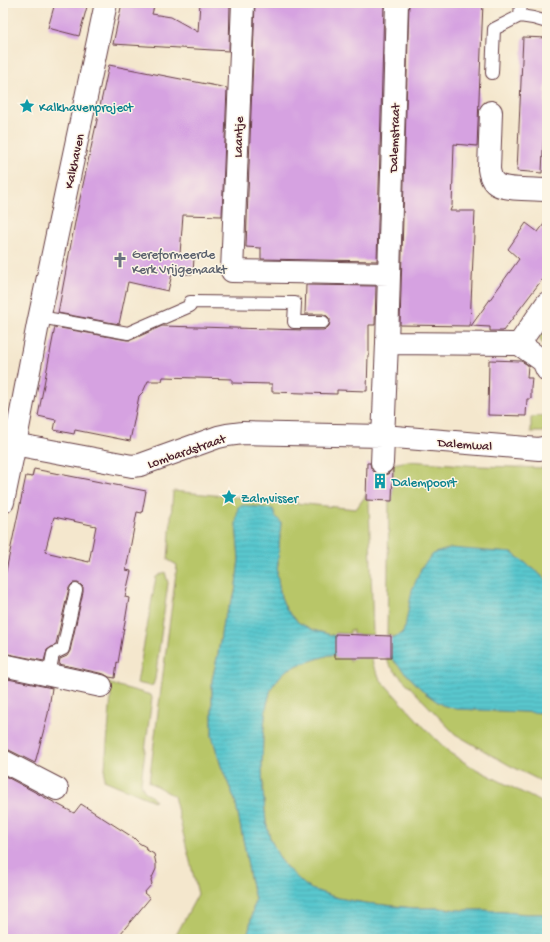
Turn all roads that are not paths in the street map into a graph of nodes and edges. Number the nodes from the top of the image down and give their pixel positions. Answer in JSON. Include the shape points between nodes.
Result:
{"nodes":[{"id":1,"x":243,"y":3,"type":"edge"},
{"id":2,"x":397,"y":3,"type":"edge"},
{"id":3,"x":521,"y":3,"type":"edge"},
{"id":4,"x":106,"y":4,"type":"edge"},
{"id":5,"x":520,"y":16,"type":"junction"},
{"id":6,"x":547,"y":22,"type":"edge"},
{"id":7,"x":492,"y":73,"type":"dead end"},
{"id":8,"x":491,"y":112,"type":"dead end"},
{"id":9,"x":547,"y":190,"type":"edge"},
{"id":10,"x":389,"y":274,"type":"junction"},
{"id":11,"x":547,"y":303,"type":"edge"},
{"id":12,"x":40,"y":317,"type":"junction"},
{"id":13,"x":323,"y":322,"type":"dead end"},
{"id":14,"x":387,"y":343,"type":"junction"},
{"id":15,"x":519,"y":344,"type":"junction"},
{"id":16,"x":547,"y":370,"type":"edge"},
{"id":17,"x":383,"y":436,"type":"junction"},
{"id":18,"x":9,"y":443,"type":"edge"},
{"id":19,"x":547,"y":447,"type":"edge"},
{"id":20,"x":382,"y":463,"type":"dead end"},
{"id":21,"x":3,"y":502,"type":"edge"},
{"id":22,"x":76,"y":590,"type":"dead end"},
{"id":23,"x":3,"y":665,"type":"edge"},
{"id":24,"x":49,"y":675,"type":"junction"},
{"id":25,"x":101,"y":686,"type":"dead end"},
{"id":26,"x":3,"y":761,"type":"edge"},
{"id":27,"x":57,"y":789,"type":"dead end"}],
"edges":[{"from":1,"to":10,"type":"street","name":"Laantje","via":[[232,271]]},
{"from":2,"to":10,"type":"street","name":"Dalemstraat"},
{"from":3,"to":5,"type":"lane"},
{"from":4,"to":12,"type":"street","name":"Kalkhaven"},
{"from":5,"to":6,"type":"lane"},
{"from":5,"to":7,"type":"lane","via":[[494,29]]},
{"from":8,"to":9,"type":"street","via":[[489,169],[493,182],[505,187]]},
{"from":10,"to":14,"type":"street","name":"Dalemstraat"},
{"from":11,"to":15,"type":"street"},
{"from":12,"to":13,"type":"lane","via":[[128,333],[190,306],[190,302],[295,303],[294,322]]},
{"from":12,"to":18,"type":"street","name":"Kalkhaven"},
{"from":14,"to":15,"type":"street"},
{"from":14,"to":17,"type":"street","name":"Dalemstraat"},
{"from":15,"to":16,"type":"street","via":[[543,361]]},
{"from":17,"to":18,"type":"street","name":"Lombardstraat","via":[[243,433],[227,435],[136,466]]},
{"from":17,"to":19,"type":"street","name":"Dalemwal"},
{"from":17,"to":20,"type":"street","name":"Dalemstraat"},
{"from":18,"to":21,"type":"street","name":"Kalkhaven"},
{"from":22,"to":24,"type":"lane","via":[[63,649],[53,654]]},
{"from":23,"to":24,"type":"street"},
{"from":24,"to":25,"type":"street"},
{"from":26,"to":27,"type":"street"}]}
